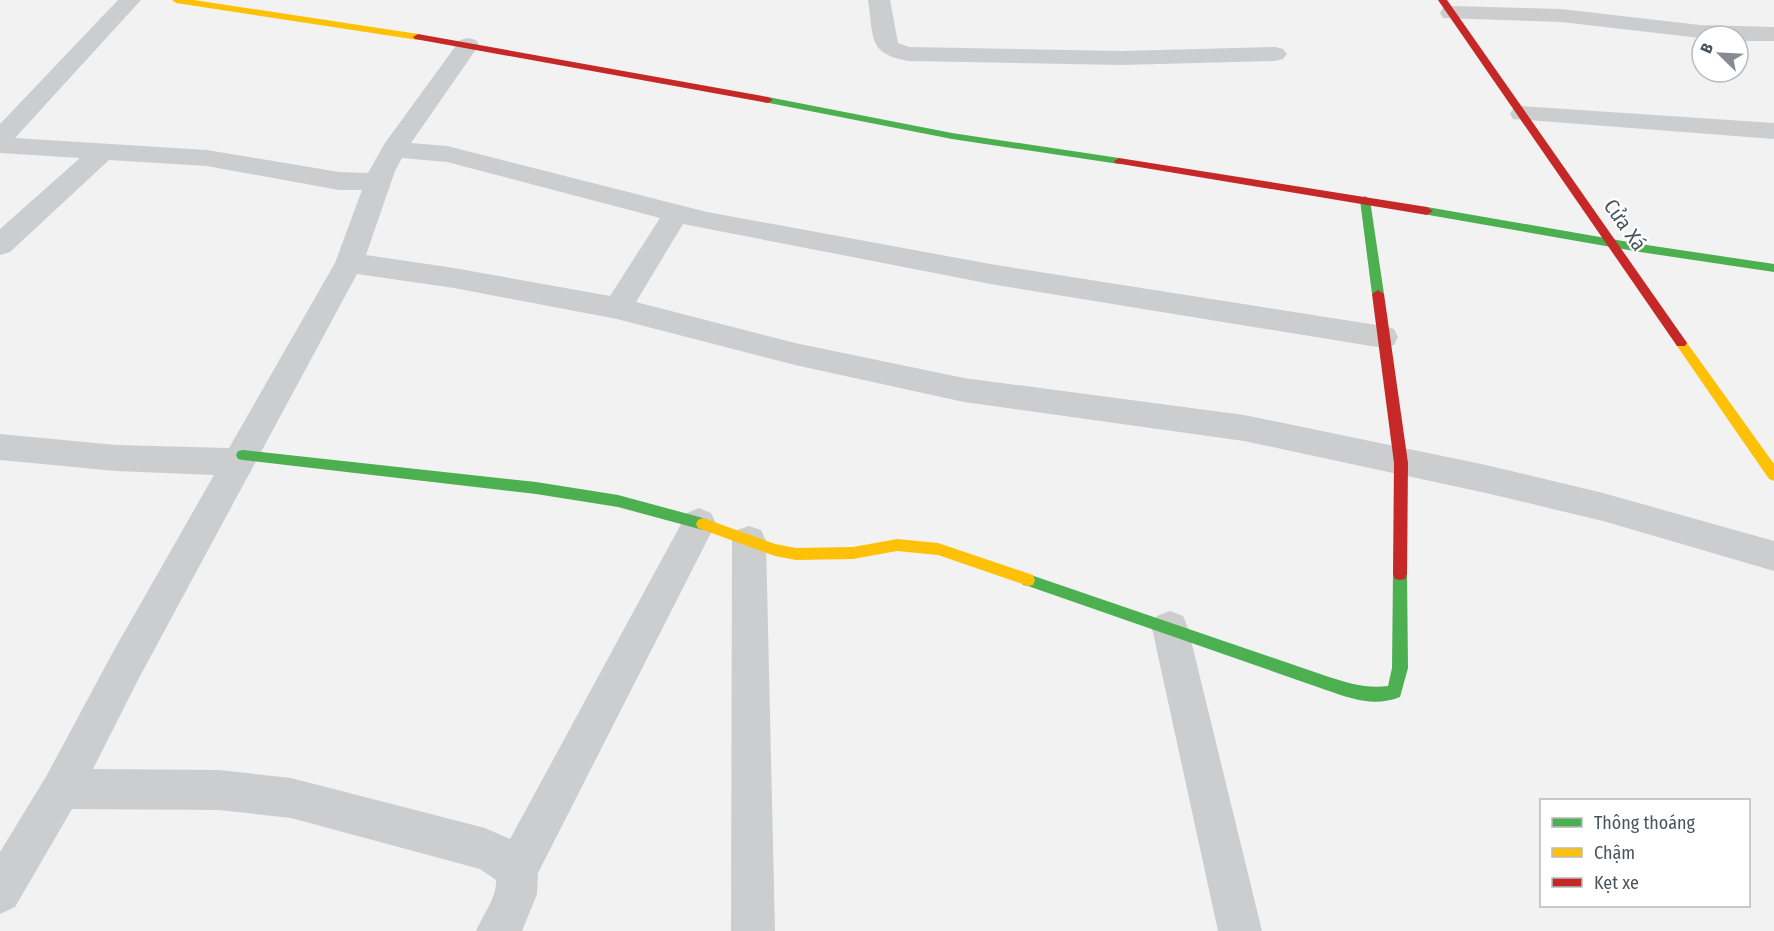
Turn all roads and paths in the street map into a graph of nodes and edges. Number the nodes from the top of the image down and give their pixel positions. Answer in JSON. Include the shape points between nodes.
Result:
{"nodes":[{"id":1,"x":130,"y":0,"type":"edge"},
{"id":2,"x":176,"y":0,"type":"edge"},
{"id":3,"x":879,"y":0,"type":"edge"},
{"id":4,"x":218,"y":3,"type":"edge"},
{"id":5,"x":1446,"y":7,"type":"edge"},
{"id":6,"x":1773,"y":36,"type":"edge"},
{"id":7,"x":468,"y":45,"type":"junction"},
{"id":8,"x":1275,"y":54,"type":"dead end"},
{"id":9,"x":1522,"y":114,"type":"junction"},
{"id":10,"x":1774,"y":131,"type":"edge"},
{"id":11,"x":0,"y":139,"type":"edge"},
{"id":12,"x":0,"y":145,"type":"edge"},
{"id":13,"x":394,"y":149,"type":"junction"},
{"id":14,"x":102,"y":152,"type":"junction"},
{"id":15,"x":378,"y":182,"type":"junction"},
{"id":16,"x":1365,"y":200,"type":"junction"},
{"id":17,"x":676,"y":214,"type":"junction"},
{"id":18,"x":6,"y":235,"type":"edge"},
{"id":19,"x":1612,"y":243,"type":"junction"},
{"id":20,"x":349,"y":263,"type":"junction"},
{"id":21,"x":1774,"y":268,"type":"edge"},
{"id":22,"x":616,"y":308,"type":"junction"},
{"id":23,"x":1383,"y":337,"type":"junction"},
{"id":24,"x":0,"y":447,"type":"edge"},
{"id":25,"x":241,"y":458,"type":"junction"},
{"id":26,"x":1401,"y":463,"type":"junction"},
{"id":27,"x":1774,"y":475,"type":"edge"},
{"id":28,"x":699,"y":523,"type":"junction"},
{"id":29,"x":749,"y":541,"type":"junction"},
{"id":30,"x":1774,"y":556,"type":"edge"},
{"id":31,"x":1170,"y":628,"type":"junction"},
{"id":32,"x":61,"y":789,"type":"junction"},
{"id":33,"x":516,"y":871,"type":"junction"},
{"id":34,"x":0,"y":892,"type":"edge"},
{"id":35,"x":498,"y":931,"type":"edge"},
{"id":36,"x":753,"y":931,"type":"edge"},
{"id":37,"x":1240,"y":931,"type":"edge"}],
"edges":[{"from":1,"to":11,"type":"street"},
{"from":2,"to":4,"type":"street"},
{"from":3,"to":8,"type":"street","via":[[887,46],[905,53],[1110,58]]},
{"from":4,"to":7,"type":"street"},
{"from":5,"to":6,"type":"street","via":[[1656,25],[1704,33]]},
{"from":5,"to":9,"type":"street","name":"Cửa Xá"},
{"from":7,"to":13,"type":"street"},
{"from":7,"to":16,"type":"street","via":[[952,136]]},
{"from":9,"to":10,"type":"street"},
{"from":9,"to":19,"type":"street","name":"Cửa Xá"},
{"from":12,"to":14,"type":"street"},
{"from":13,"to":15,"type":"street"},
{"from":13,"to":17,"type":"street","via":[[447,154]]},
{"from":14,"to":15,"type":"street","via":[[207,158],[339,181]]},
{"from":14,"to":18,"type":"street"},
{"from":15,"to":20,"type":"street"},
{"from":16,"to":19,"type":"street"},
{"from":16,"to":23,"type":"street"},
{"from":17,"to":22,"type":"street"},
{"from":17,"to":23,"type":"street","via":[[996,275]]},
{"from":19,"to":21,"type":"street"},
{"from":19,"to":27,"type":"street","name":"Cửa Xá"},
{"from":20,"to":22,"type":"street"},
{"from":20,"to":25,"type":"street"},
{"from":22,"to":26,"type":"street","via":[[795,354],[964,390],[1209,422]]},
{"from":23,"to":26,"type":"street"},
{"from":24,"to":25,"type":"street","via":[[116,458]]},
{"from":25,"to":28,"type":"street","via":[[536,488],[618,501]]},
{"from":25,"to":32,"type":"street"},
{"from":26,"to":30,"type":"street","via":[[1603,507]]},
{"from":26,"to":31,"type":"street","via":[[1400,668],[1394,692],[1383,697],[1361,693]]},
{"from":28,"to":29,"type":"street"},
{"from":28,"to":33,"type":"street"},
{"from":29,"to":31,"type":"street","via":[[796,554],[853,553],[914,544]]},
{"from":29,"to":36,"type":"street"},
{"from":31,"to":37,"type":"street"},
{"from":32,"to":33,"type":"street","via":[[219,790],[291,798],[485,849],[506,857]]},
{"from":32,"to":34,"type":"street"},
{"from":33,"to":35,"type":"street","via":[[517,889]]}]}
